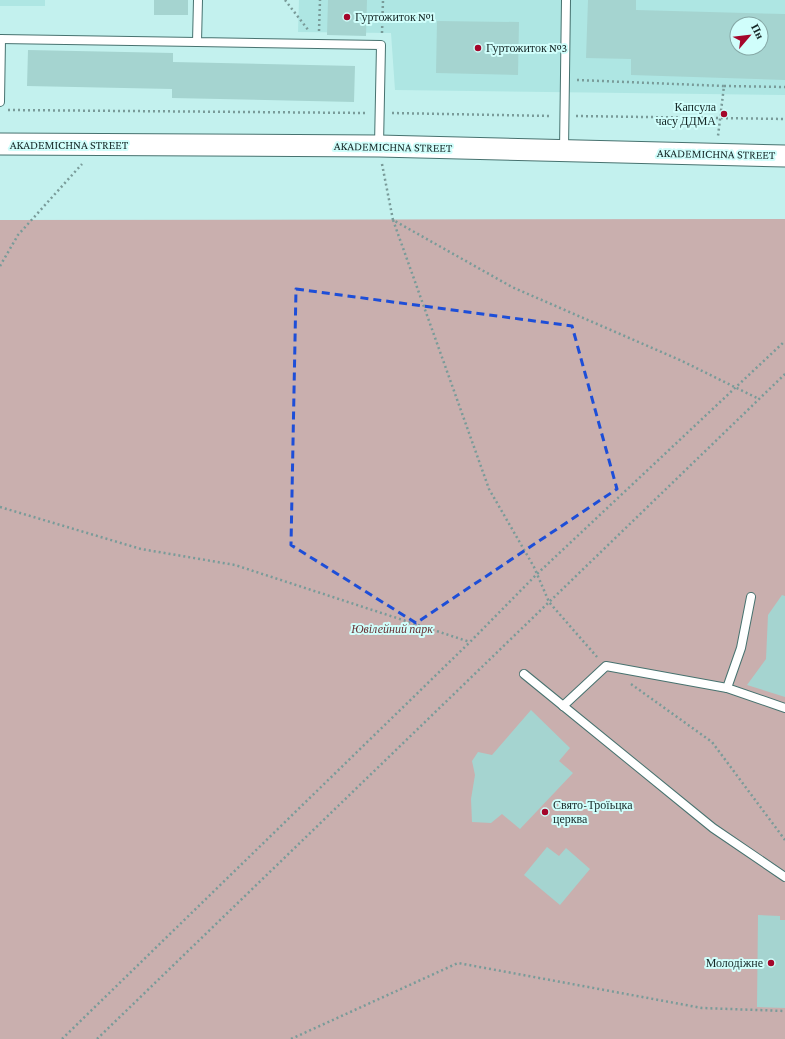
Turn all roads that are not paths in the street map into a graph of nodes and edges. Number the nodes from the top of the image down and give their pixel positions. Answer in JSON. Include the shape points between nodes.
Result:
{"nodes":[{"id":1,"x":198,"y":0,"type":"edge"},
{"id":2,"x":566,"y":0,"type":"edge"},
{"id":3,"x":0,"y":39,"type":"edge"},
{"id":4,"x":197,"y":42,"type":"junction"},
{"id":5,"x":0,"y":102,"type":"edge"},
{"id":6,"x":0,"y":144,"type":"edge"},
{"id":7,"x":379,"y":146,"type":"junction"},
{"id":8,"x":564,"y":150,"type":"junction"},
{"id":9,"x":785,"y":156,"type":"edge"},
{"id":10,"x":750,"y":597,"type":"dead end"},
{"id":11,"x":524,"y":674,"type":"dead end"},
{"id":12,"x":727,"y":688,"type":"junction"},
{"id":13,"x":563,"y":706,"type":"junction"},
{"id":14,"x":785,"y":708,"type":"edge"},
{"id":15,"x":785,"y":877,"type":"edge"}],
"edges":[{"from":1,"to":4,"type":"lane"},
{"from":2,"to":8,"type":"lane"},
{"from":3,"to":4,"type":"lane"},
{"from":3,"to":5,"type":"lane"},
{"from":4,"to":7,"type":"lane","via":[[381,45]]},
{"from":6,"to":7,"type":"street","name":"AKADEMICHNA STREET"},
{"from":7,"to":8,"type":"street","name":"AKADEMICHNA STREET"},
{"from":8,"to":9,"type":"street","name":"AKADEMICHNA STREET"},
{"from":10,"to":12,"type":"lane","via":[[742,648]]},
{"from":11,"to":13,"type":"lane"},
{"from":12,"to":13,"type":"lane","via":[[606,666]]},
{"from":12,"to":14,"type":"lane"},
{"from":13,"to":15,"type":"lane","via":[[713,828]]}]}
